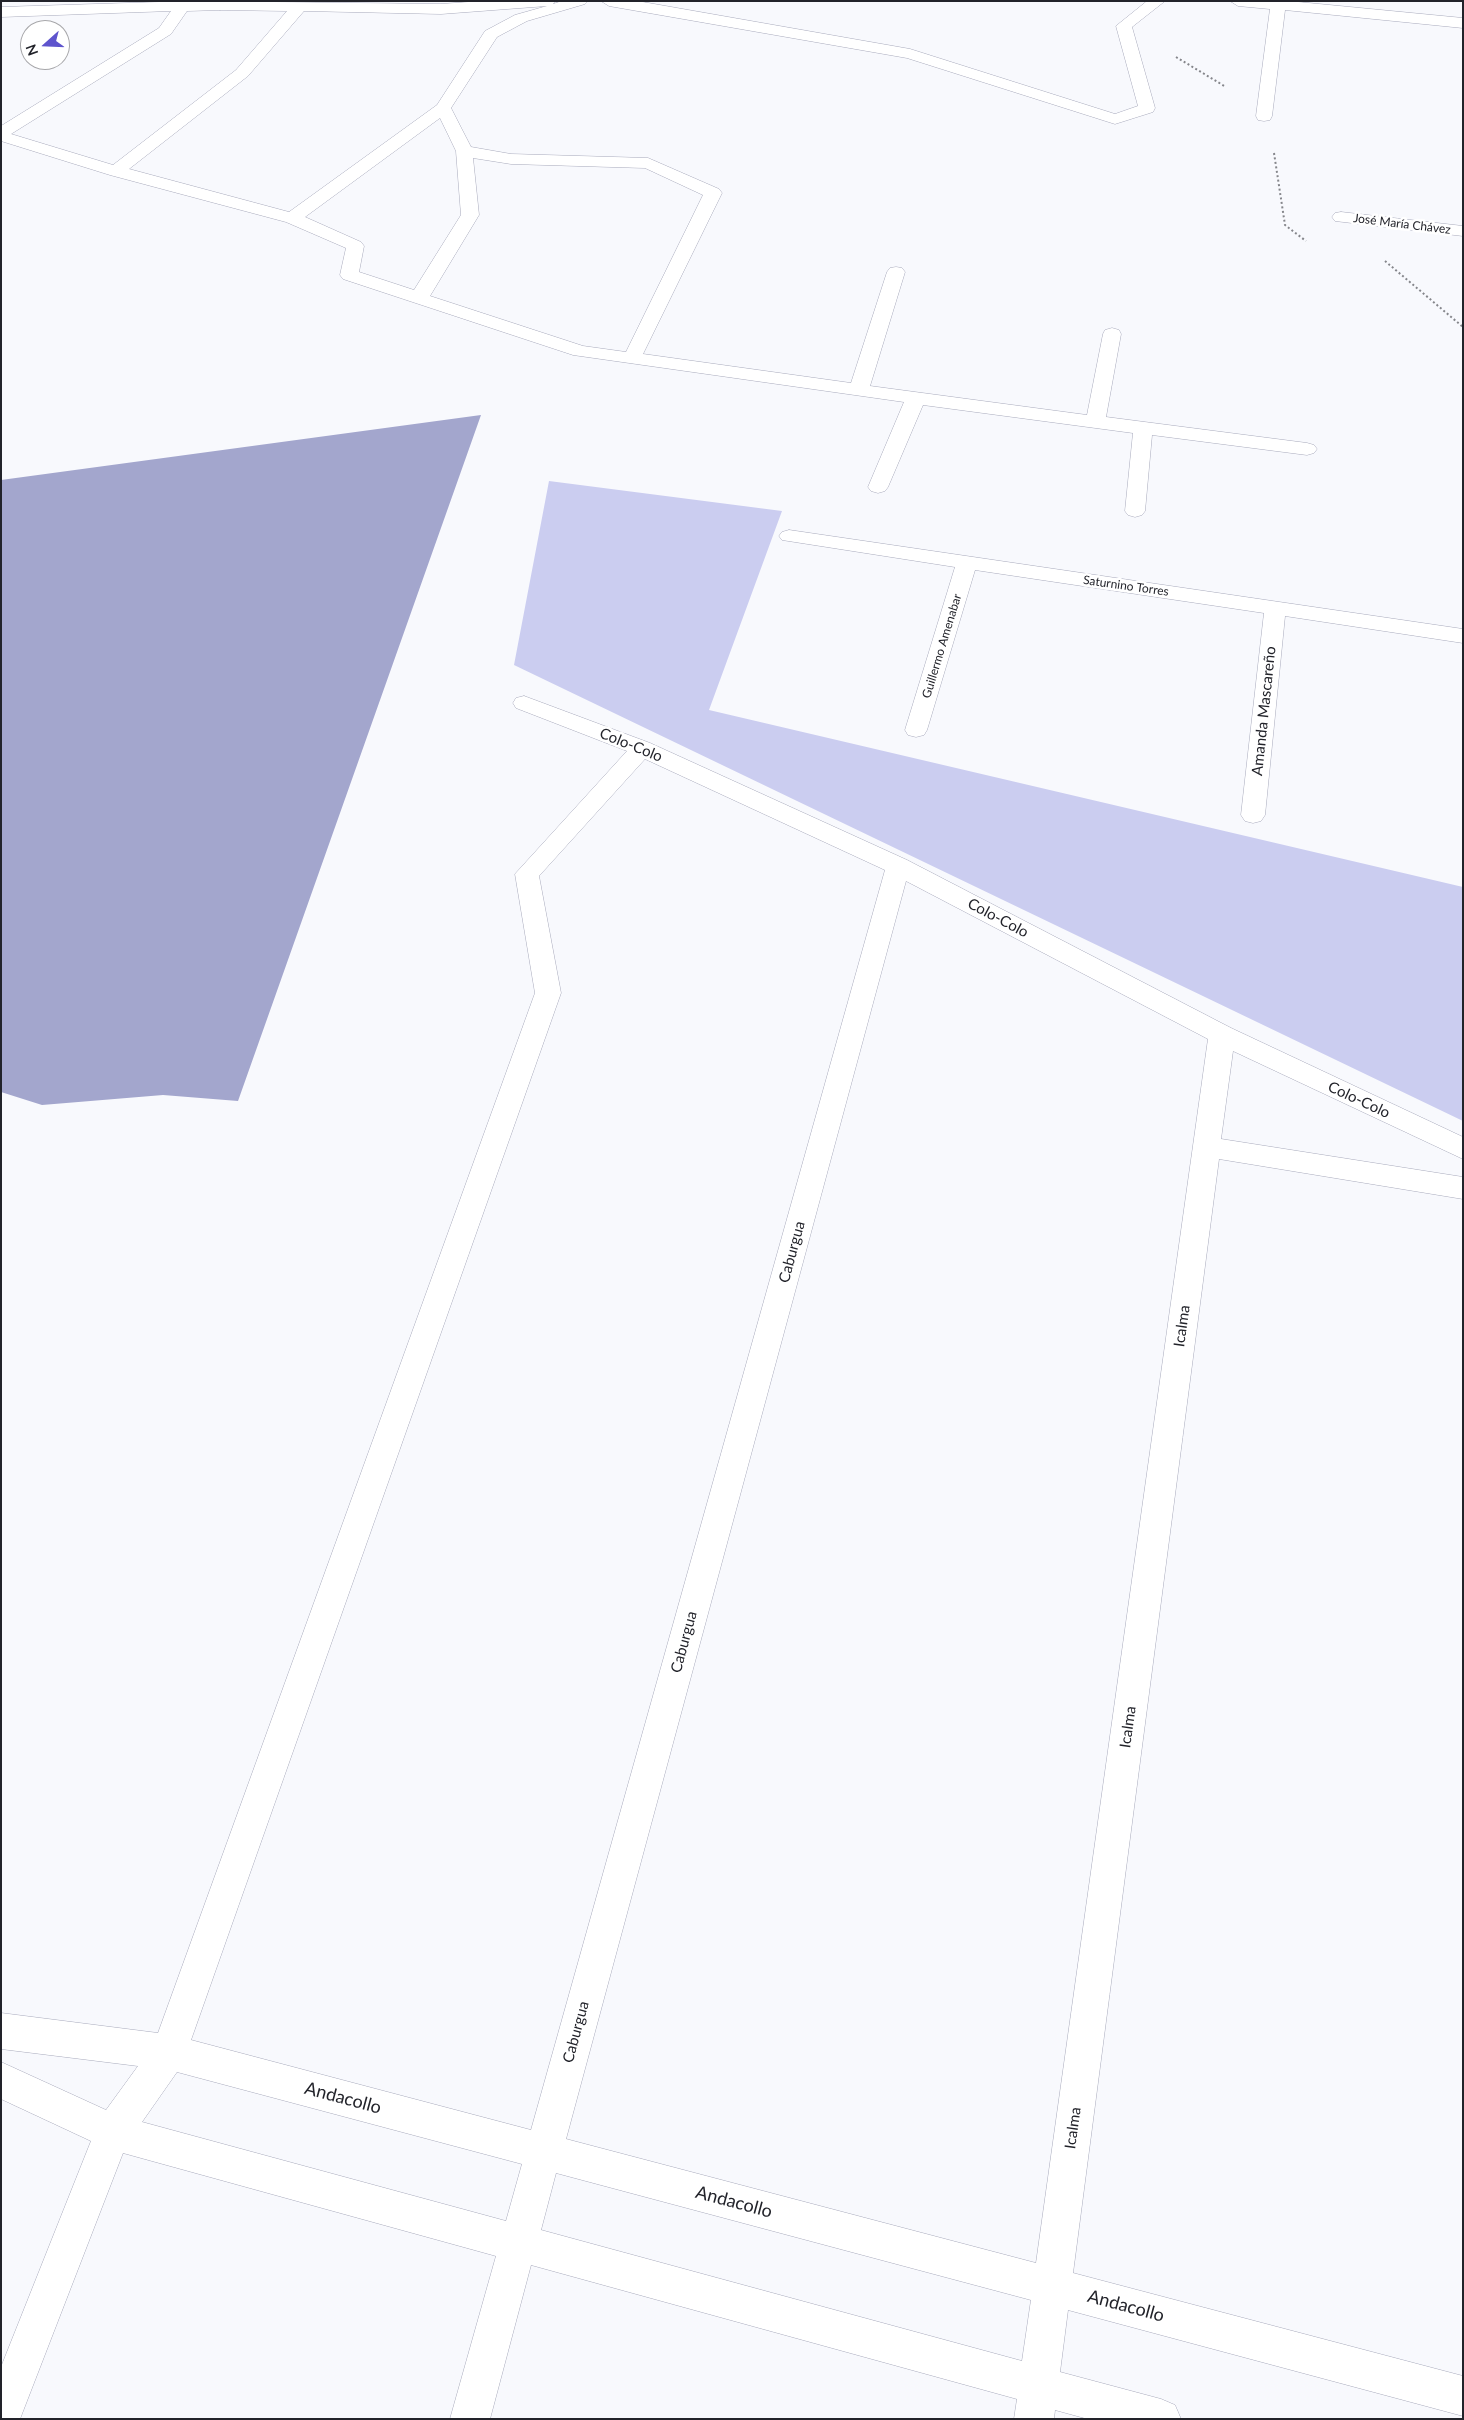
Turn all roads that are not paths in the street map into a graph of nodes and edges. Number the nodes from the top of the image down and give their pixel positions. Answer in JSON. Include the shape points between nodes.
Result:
{"nodes":[{"id":1,"x":547,"y":1,"type":"edge"},
{"id":2,"x":580,"y":1,"type":"edge"},
{"id":3,"x":609,"y":1,"type":"edge"},
{"id":4,"x":1157,"y":1,"type":"edge"},
{"id":5,"x":1238,"y":1,"type":"edge"},
{"id":6,"x":1278,"y":5,"type":"junction"},
{"id":7,"x":183,"y":6,"type":"junction"},
{"id":8,"x":300,"y":6,"type":"junction"},
{"id":9,"x":1,"y":12,"type":"edge"},
{"id":10,"x":1463,"y":23,"type":"edge"},
{"id":11,"x":443,"y":108,"type":"junction"},
{"id":12,"x":1264,"y":116,"type":"dead end"},
{"id":13,"x":1,"y":135,"type":"edge"},
{"id":14,"x":464,"y":151,"type":"junction"},
{"id":15,"x":116,"y":171,"type":"junction"},
{"id":16,"x":1341,"y":217,"type":"dead end"},
{"id":17,"x":292,"y":218,"type":"junction"},
{"id":18,"x":1463,"y":231,"type":"edge"},
{"id":19,"x":896,"y":272,"type":"dead end"},
{"id":20,"x":419,"y":298,"type":"junction"},
{"id":21,"x":1112,"y":334,"type":"dead end"},
{"id":22,"x":632,"y":358,"type":"junction"},
{"id":23,"x":858,"y":390,"type":"junction"},
{"id":24,"x":916,"y":398,"type":"junction"},
{"id":25,"x":1095,"y":422,"type":"junction"},
{"id":26,"x":1143,"y":428,"type":"junction"},
{"id":27,"x":1306,"y":449,"type":"dead end"},
{"id":28,"x":878,"y":487,"type":"dead end"},
{"id":29,"x":1135,"y":511,"type":"dead end"},
{"id":30,"x":789,"y":536,"type":"dead end"},
{"id":31,"x":967,"y":563,"type":"junction"},
{"id":32,"x":1275,"y":608,"type":"junction"},
{"id":33,"x":1463,"y":636,"type":"edge"},
{"id":34,"x":524,"y":704,"type":"dead end"},
{"id":35,"x":916,"y":730,"type":"dead end"},
{"id":36,"x":642,"y":748,"type":"junction"},
{"id":37,"x":1252,"y":814,"type":"dead end"},
{"id":38,"x":898,"y":866,"type":"junction"},
{"id":39,"x":1222,"y":1035,"type":"junction"},
{"id":40,"x":1207,"y":1147,"type":"junction"},
{"id":41,"x":1463,"y":1150,"type":"edge"},
{"id":42,"x":1463,"y":1188,"type":"edge"},
{"id":43,"x":1,"y":2031,"type":"edge"},
{"id":44,"x":169,"y":2052,"type":"junction"},
{"id":45,"x":1,"y":2080,"type":"edge"},
{"id":46,"x":113,"y":2132,"type":"junction"},
{"id":47,"x":543,"y":2151,"type":"junction"},
{"id":48,"x":518,"y":2243,"type":"junction"},
{"id":49,"x":1051,"y":2286,"type":"junction"},
{"id":50,"x":1463,"y":2396,"type":"edge"},
{"id":51,"x":1036,"y":2402,"type":"edge"},
{"id":52,"x":1,"y":2417,"type":"edge"},
{"id":53,"x":470,"y":2419,"type":"edge"},
{"id":54,"x":1161,"y":2419,"type":"edge"}],
"edges":[{"from":1,"to":8,"type":"street","via":[[440,9]]},
{"from":2,"to":11,"type":"street","via":[[520,18],[491,34]]},
{"from":3,"to":4,"type":"street","via":[[910,54],[1115,119],[1147,108],[1124,26]]},
{"from":5,"to":6,"type":"street"},
{"from":6,"to":10,"type":"street"},
{"from":6,"to":12,"type":"street"},
{"from":7,"to":8,"type":"street"},
{"from":7,"to":9,"type":"street"},
{"from":7,"to":13,"type":"street","via":[[165,31]]},
{"from":8,"to":15,"type":"street","via":[[242,73]]},
{"from":11,"to":14,"type":"street"},
{"from":11,"to":17,"type":"street"},
{"from":13,"to":15,"type":"street"},
{"from":14,"to":20,"type":"street","via":[[470,215]]},
{"from":14,"to":22,"type":"street","via":[[511,159],[648,163],[713,193]]},
{"from":15,"to":17,"type":"street"},
{"from":16,"to":18,"type":"street","name":"José María Chávez"},
{"from":17,"to":20,"type":"street","via":[[355,246],[349,275]]},
{"from":19,"to":23,"type":"street"},
{"from":20,"to":22,"type":"street","via":[[580,352]]},
{"from":21,"to":25,"type":"street"},
{"from":22,"to":23,"type":"street"},
{"from":23,"to":24,"type":"street"},
{"from":24,"to":25,"type":"street"},
{"from":24,"to":28,"type":"street"},
{"from":25,"to":26,"type":"street"},
{"from":26,"to":27,"type":"street"},
{"from":26,"to":29,"type":"street"},
{"from":30,"to":31,"type":"street","name":"Saturnino Torres"},
{"from":31,"to":32,"type":"street","name":"Saturnino Torres"},
{"from":31,"to":35,"type":"street","name":"Guillermo Amenabar"},
{"from":32,"to":33,"type":"street","name":"Saturnino Torres"},
{"from":32,"to":37,"type":"street","name":"Amanda Mascareño"},
{"from":34,"to":36,"type":"street","name":"Colo-Colo"},
{"from":36,"to":38,"type":"street","name":"Colo-Colo"},
{"from":36,"to":44,"type":"street","via":[[527,874],[548,993]]},
{"from":38,"to":39,"type":"street","name":"Colo-Colo"},
{"from":38,"to":47,"type":"street","name":"Caburgua"},
{"from":39,"to":40,"type":"street","name":"Icalma"},
{"from":39,"to":41,"type":"street","name":"Colo-Colo"},
{"from":40,"to":42,"type":"street"},
{"from":40,"to":49,"type":"street","name":"Icalma"},
{"from":43,"to":44,"type":"street","name":"Andacollo"},
{"from":44,"to":46,"type":"street"},
{"from":44,"to":47,"type":"street","name":"Andacollo"},
{"from":45,"to":46,"type":"street"},
{"from":46,"to":48,"type":"street"},
{"from":46,"to":52,"type":"street"},
{"from":47,"to":48,"type":"street","name":"Caburgua"},
{"from":47,"to":49,"type":"street","name":"Andacollo"},
{"from":48,"to":51,"type":"street"},
{"from":48,"to":53,"type":"street","name":"Caburgua"},
{"from":49,"to":50,"type":"street","name":"Andacollo"},
{"from":49,"to":51,"type":"street","name":"Icalma"},
{"from":51,"to":54,"type":"street"}]}
